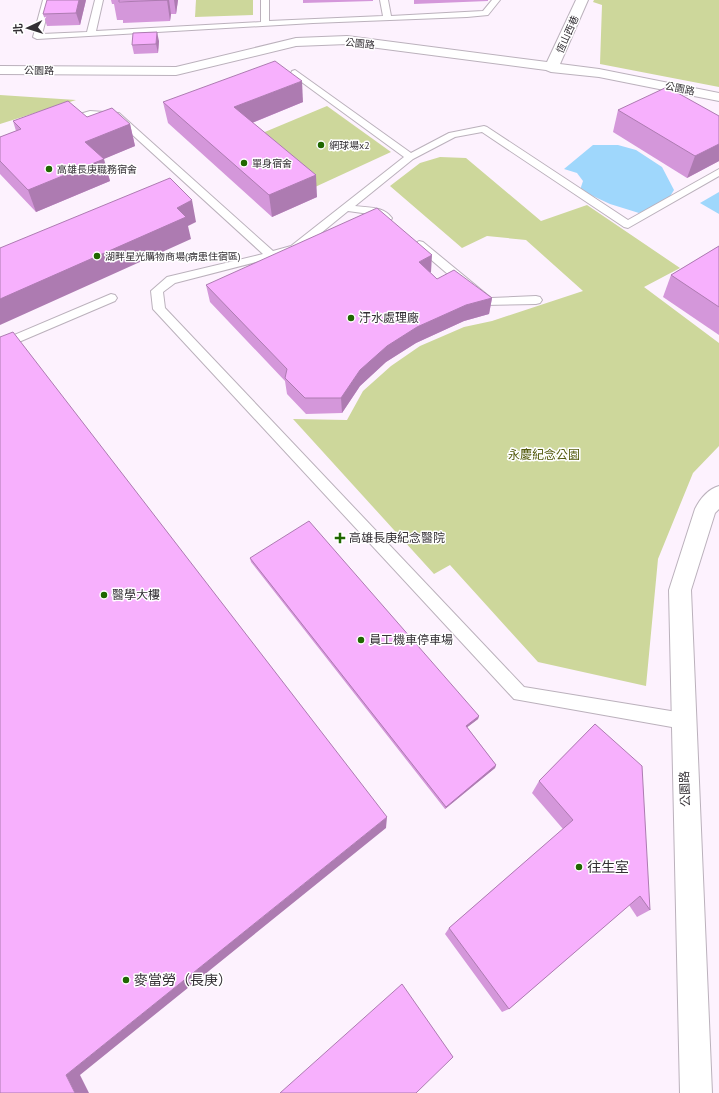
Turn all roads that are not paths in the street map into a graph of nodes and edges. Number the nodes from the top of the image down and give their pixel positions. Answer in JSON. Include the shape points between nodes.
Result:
{"nodes":[{"id":1,"x":48,"y":0,"type":"edge"},
{"id":2,"x":99,"y":0,"type":"edge"},
{"id":3,"x":265,"y":0,"type":"edge"},
{"id":4,"x":384,"y":0,"type":"edge"},
{"id":5,"x":496,"y":0,"type":"edge"},
{"id":6,"x":582,"y":0,"type":"edge"},
{"id":7,"x":388,"y":18,"type":"junction"},
{"id":8,"x":265,"y":24,"type":"junction"},
{"id":9,"x":91,"y":34,"type":"junction"},
{"id":10,"x":552,"y":68,"type":"junction"},
{"id":11,"x":0,"y":70,"type":"edge"},
{"id":12,"x":295,"y":73,"type":"dead end"},
{"id":13,"x":719,"y":97,"type":"edge"},
{"id":14,"x":60,"y":122,"type":"edge"},
{"id":15,"x":410,"y":157,"type":"junction"},
{"id":16,"x":719,"y":172,"type":"edge"},
{"id":17,"x":346,"y":208,"type":"junction"},
{"id":18,"x":398,"y":227,"type":"edge"},
{"id":19,"x":410,"y":237,"type":"edge"},
{"id":20,"x":271,"y":255,"type":"junction"},
{"id":21,"x":111,"y":298,"type":"dead end"},
{"id":22,"x":536,"y":300,"type":"dead end"},
{"id":23,"x":0,"y":346,"type":"edge"},
{"id":24,"x":719,"y":494,"type":"edge"},
{"id":25,"x":683,"y":721,"type":"junction"},
{"id":26,"x":696,"y":1093,"type":"edge"}],
"edges":[{"from":1,"to":9,"type":"lane","via":[[37,37]]},
{"from":2,"to":9,"type":"lane"},
{"from":3,"to":8,"type":"lane"},
{"from":4,"to":7,"type":"lane"},
{"from":5,"to":7,"type":"lane","via":[[485,13]]},
{"from":6,"to":10,"type":"street","name":"恆山西巷"},
{"from":7,"to":8,"type":"lane"},
{"from":8,"to":9,"type":"lane"},
{"from":10,"to":11,"type":"street","name":"公園路","via":[[347,40],[296,42],[176,71]]},
{"from":10,"to":13,"type":"street","name":"公園路","via":[[599,73]]},
{"from":12,"to":15,"type":"lane"},
{"from":14,"to":20,"type":"lane","via":[[90,114],[116,115]]},
{"from":15,"to":16,"type":"lane","via":[[452,135],[484,129],[628,225]]},
{"from":15,"to":17,"type":"lane"},
{"from":17,"to":18,"type":"lane","via":[[380,212]]},
{"from":17,"to":20,"type":"lane","via":[[295,249]]},
{"from":19,"to":22,"type":"lane","via":[[488,302]]},
{"from":20,"to":25,"type":"lane","via":[[171,280],[157,291],[158,309],[520,694]]},
{"from":21,"to":23,"type":"lane"},
{"from":24,"to":25,"type":"street","name":"公園路","via":[[706,509],[680,590]]},
{"from":25,"to":26,"type":"street","name":"公園路"}]}
